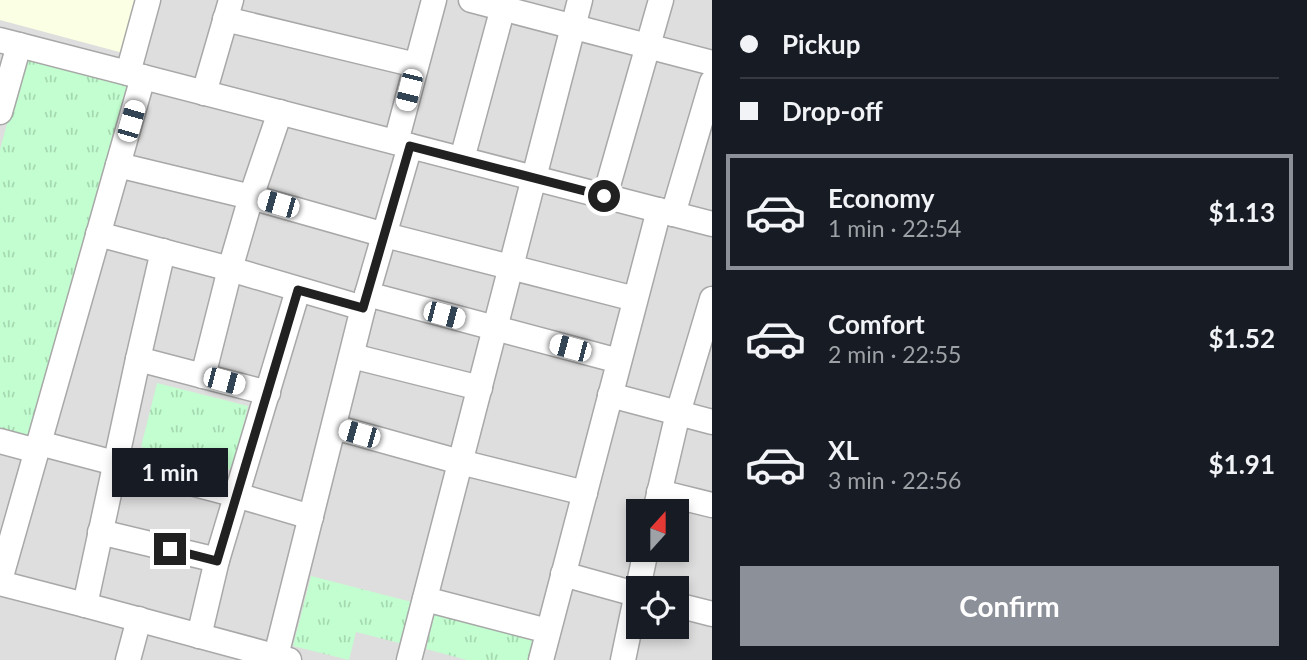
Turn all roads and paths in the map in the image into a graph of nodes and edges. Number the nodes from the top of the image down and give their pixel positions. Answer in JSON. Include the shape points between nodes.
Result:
{"nodes":[{"id":1,"x":148,"y":0,"type":"edge"},
{"id":2,"x":434,"y":0,"type":"edge"},
{"id":3,"x":471,"y":0,"type":"edge"},
{"id":4,"x":580,"y":0,"type":"edge"},
{"id":5,"x":661,"y":0,"type":"edge"},
{"id":6,"x":504,"y":4,"type":"edge"},
{"id":7,"x":228,"y":9,"type":"edge"},
{"id":8,"x":573,"y":26,"type":"junction"},
{"id":9,"x":9,"y":43,"type":"edge"},
{"id":10,"x":649,"y":46,"type":"junction"},
{"id":11,"x":712,"y":63,"type":"edge"},
{"id":12,"x":416,"y":65,"type":"junction"},
{"id":13,"x":136,"y":75,"type":"junction"},
{"id":14,"x":712,"y":82,"type":"edge"},
{"id":15,"x":204,"y":93,"type":"junction"},
{"id":16,"x":0,"y":112,"type":"edge"},
{"id":17,"x":280,"y":112,"type":"junction"},
{"id":18,"x":705,"y":136,"type":"edge"},
{"id":19,"x":403,"y":144,"type":"junction"},
{"id":20,"x":463,"y":159,"type":"junction"},
{"id":21,"x":118,"y":164,"type":"junction"},
{"id":22,"x":534,"y":178,"type":"junction"},
{"id":23,"x":604,"y":196,"type":"junction"},
{"id":24,"x":251,"y":197,"type":"junction"},
{"id":25,"x":666,"y":212,"type":"junction"},
{"id":26,"x":712,"y":223,"type":"edge"},
{"id":27,"x":98,"y":234,"type":"junction"},
{"id":28,"x":385,"y":235,"type":"junction"},
{"id":29,"x":163,"y":251,"type":"junction"},
{"id":30,"x":511,"y":267,"type":"junction"},
{"id":31,"x":230,"y":269,"type":"junction"},
{"id":32,"x":298,"y":290,"type":"junction"},
{"id":33,"x":635,"y":299,"type":"junction"},
{"id":34,"x":712,"y":299,"type":"edge"},
{"id":35,"x":365,"y":301,"type":"junction"},
{"id":36,"x":495,"y":328,"type":"junction"},
{"id":37,"x":352,"y":356,"type":"junction"},
{"id":38,"x":138,"y":359,"type":"junction"},
{"id":39,"x":619,"y":361,"type":"junction"},
{"id":40,"x":203,"y":376,"type":"junction"},
{"id":41,"x":480,"y":388,"type":"junction"},
{"id":42,"x":268,"y":393,"type":"junction"},
{"id":43,"x":610,"y":395,"type":"junction"},
{"id":44,"x":678,"y":413,"type":"junction"},
{"id":45,"x":712,"y":422,"type":"edge"},
{"id":46,"x":334,"y":427,"type":"junction"},
{"id":47,"x":0,"y":442,"type":"edge"},
{"id":48,"x":38,"y":447,"type":"junction"},
{"id":49,"x":460,"y":462,"type":"junction"},
{"id":50,"x":115,"y":463,"type":"junction"},
{"id":51,"x":585,"y":492,"type":"junction"},
{"id":52,"x":236,"y":495,"type":"junction"},
{"id":53,"x":657,"y":499,"type":"edge"},
{"id":54,"x":690,"y":503,"type":"edge"},
{"id":55,"x":712,"y":505,"type":"edge"},
{"id":56,"x":9,"y":514,"type":"edge"},
{"id":57,"x":311,"y":517,"type":"junction"},
{"id":58,"x":100,"y":532,"type":"junction"},
{"id":59,"x":217,"y":561,"type":"junction"},
{"id":60,"x":563,"y":575,"type":"junction"},
{"id":61,"x":0,"y":582,"type":"edge"},
{"id":62,"x":626,"y":591,"type":"edge"},
{"id":63,"x":425,"y":599,"type":"junction"},
{"id":64,"x":85,"y":605,"type":"junction"},
{"id":65,"x":689,"y":608,"type":"edge"},
{"id":66,"x":712,"y":614,"type":"edge"},
{"id":67,"x":139,"y":620,"type":"junction"},
{"id":68,"x":548,"y":631,"type":"junction"},
{"id":69,"x":200,"y":636,"type":"junction"},
{"id":70,"x":627,"y":639,"type":"edge"},
{"id":71,"x":280,"y":659,"type":"edge"},
{"id":72,"x":128,"y":660,"type":"edge"},
{"id":73,"x":395,"y":660,"type":"edge"},
{"id":74,"x":409,"y":660,"type":"edge"},
{"id":75,"x":541,"y":660,"type":"edge"},
{"id":76,"x":623,"y":660,"type":"edge"}],
"edges":[{"from":1,"to":13,"type":"street"},
{"from":2,"to":12,"type":"street"},
{"from":3,"to":6,"type":"street"},
{"from":4,"to":8,"type":"street"},
{"from":5,"to":10,"type":"street"},
{"from":6,"to":8,"type":"street"},
{"from":6,"to":20,"type":"street"},
{"from":7,"to":12,"type":"street"},
{"from":7,"to":15,"type":"street"},
{"from":8,"to":10,"type":"street"},
{"from":8,"to":22,"type":"street"},
{"from":9,"to":13,"type":"street"},
{"from":9,"to":16,"type":"street"},
{"from":10,"to":11,"type":"street"},
{"from":10,"to":23,"type":"street"},
{"from":12,"to":19,"type":"street"},
{"from":13,"to":15,"type":"street"},
{"from":13,"to":21,"type":"street"},
{"from":14,"to":18,"type":"street"},
{"from":15,"to":17,"type":"street"},
{"from":17,"to":19,"type":"street"},
{"from":17,"to":24,"type":"street"},
{"from":18,"to":25,"type":"street"},
{"from":19,"to":20,"type":"street"},
{"from":19,"to":28,"type":"street"},
{"from":20,"to":22,"type":"street"},
{"from":21,"to":24,"type":"street"},
{"from":21,"to":27,"type":"street"},
{"from":22,"to":23,"type":"street"},
{"from":22,"to":30,"type":"street"},
{"from":23,"to":25,"type":"street"},
{"from":24,"to":28,"type":"street"},
{"from":24,"to":31,"type":"street"},
{"from":25,"to":26,"type":"street"},
{"from":25,"to":33,"type":"street"},
{"from":27,"to":29,"type":"street"},
{"from":27,"to":48,"type":"street"},
{"from":28,"to":30,"type":"street"},
{"from":28,"to":35,"type":"street"},
{"from":29,"to":31,"type":"street"},
{"from":29,"to":38,"type":"street"},
{"from":30,"to":33,"type":"street"},
{"from":30,"to":36,"type":"street"},
{"from":31,"to":32,"type":"street"},
{"from":31,"to":40,"type":"street"},
{"from":32,"to":35,"type":"street"},
{"from":32,"to":42,"type":"street"},
{"from":33,"to":39,"type":"street"},
{"from":34,"to":44,"type":"street"},
{"from":35,"to":36,"type":"street"},
{"from":35,"to":37,"type":"street"},
{"from":36,"to":39,"type":"street"},
{"from":36,"to":41,"type":"street"},
{"from":37,"to":41,"type":"street"},
{"from":37,"to":46,"type":"street"},
{"from":38,"to":40,"type":"street"},
{"from":38,"to":50,"type":"street"},
{"from":39,"to":43,"type":"street"},
{"from":40,"to":42,"type":"street"},
{"from":41,"to":49,"type":"street"},
{"from":42,"to":52,"type":"street"},
{"from":43,"to":44,"type":"street"},
{"from":43,"to":51,"type":"street"},
{"from":44,"to":45,"type":"street"},
{"from":44,"to":53,"type":"street"},
{"from":46,"to":49,"type":"street"},
{"from":46,"to":57,"type":"street"},
{"from":47,"to":48,"type":"street"},
{"from":48,"to":50,"type":"street"},
{"from":48,"to":56,"type":"street"},
{"from":49,"to":51,"type":"street"},
{"from":49,"to":63,"type":"street"},
{"from":50,"to":52,"type":"street"},
{"from":50,"to":58,"type":"street"},
{"from":51,"to":60,"type":"street"},
{"from":52,"to":57,"type":"street"},
{"from":52,"to":59,"type":"street"},
{"from":54,"to":55,"type":"street"},
{"from":56,"to":61,"type":"street"},
{"from":57,"to":71,"type":"street"},
{"from":58,"to":59,"type":"street"},
{"from":58,"to":64,"type":"street"},
{"from":59,"to":69,"type":"street"},
{"from":60,"to":62,"type":"street"},
{"from":60,"to":68,"type":"street"},
{"from":61,"to":64,"type":"street"},
{"from":63,"to":68,"type":"street"},
{"from":63,"to":74,"type":"street"},
{"from":64,"to":67,"type":"street"},
{"from":65,"to":66,"type":"street"},
{"from":67,"to":69,"type":"street"},
{"from":67,"to":72,"type":"street"},
{"from":68,"to":75,"type":"street"},
{"from":69,"to":71,"type":"street"},
{"from":70,"to":76,"type":"street"},
{"from":73,"to":74,"type":"street"}]}
